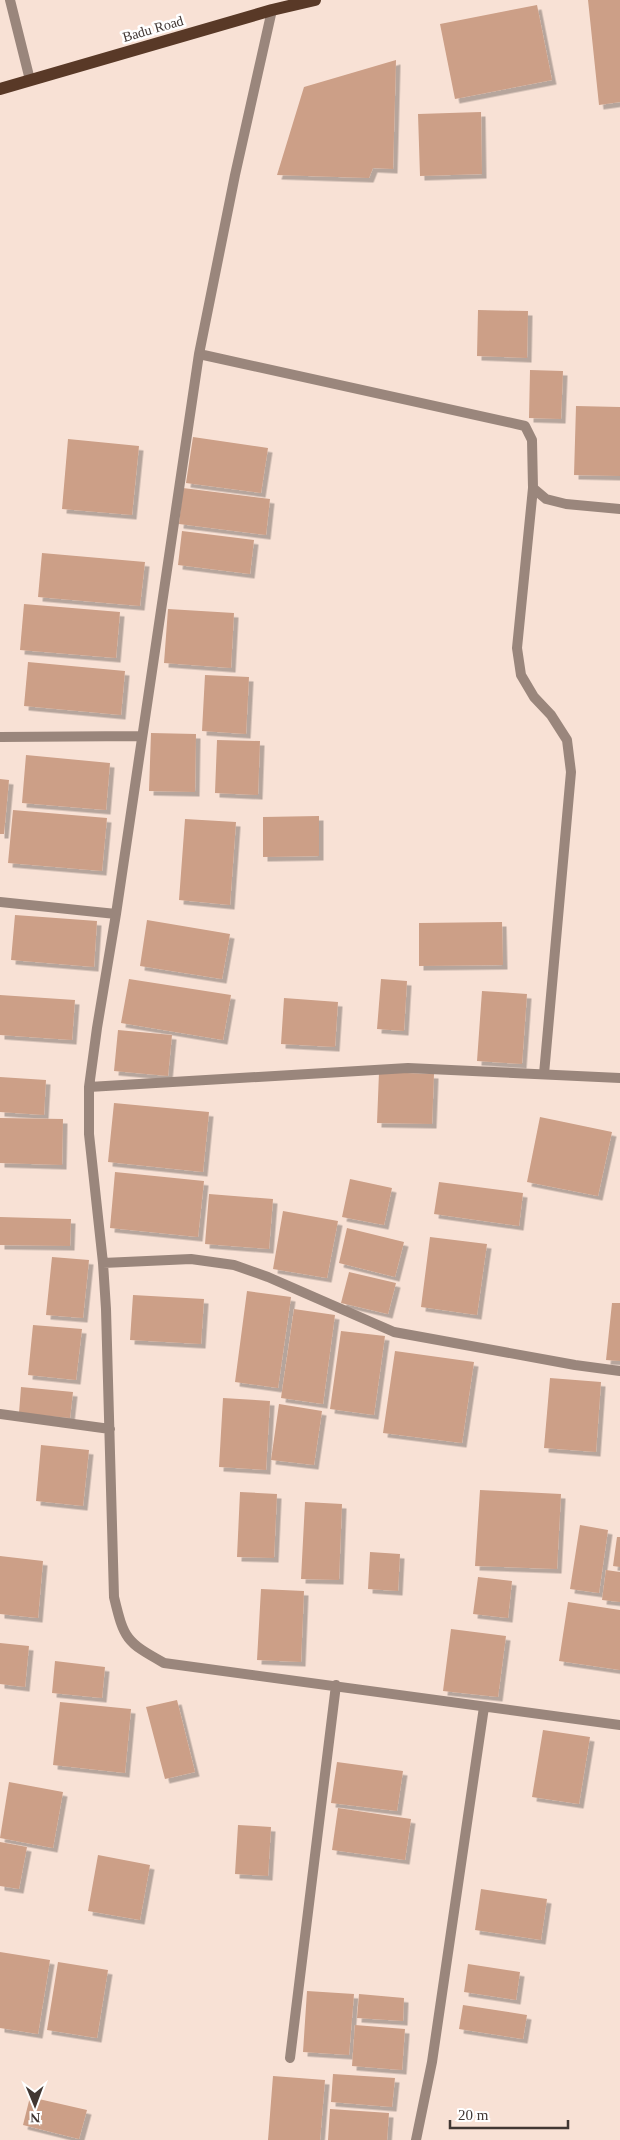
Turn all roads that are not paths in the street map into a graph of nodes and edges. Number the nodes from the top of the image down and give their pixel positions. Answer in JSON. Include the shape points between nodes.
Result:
{"nodes":[{"id":1,"x":10,"y":0,"type":"edge"},
{"id":2,"x":315,"y":0,"type":"edge"},
{"id":3,"x":272,"y":10,"type":"junction"},
{"id":4,"x":30,"y":80,"type":"junction"},
{"id":5,"x":0,"y":89,"type":"edge"},
{"id":6,"x":199,"y":354,"type":"junction"},
{"id":7,"x":533,"y":488,"type":"junction"},
{"id":8,"x":620,"y":509,"type":"edge"},
{"id":9,"x":142,"y":736,"type":"junction"},
{"id":10,"x":0,"y":737,"type":"edge"},
{"id":11,"x":0,"y":902,"type":"edge"},
{"id":12,"x":116,"y":914,"type":"junction"},
{"id":13,"x":544,"y":1074,"type":"junction"},
{"id":14,"x":620,"y":1078,"type":"edge"},
{"id":15,"x":89,"y":1087,"type":"junction"},
{"id":16,"x":103,"y":1263,"type":"junction"},
{"id":17,"x":620,"y":1371,"type":"edge"},
{"id":18,"x":0,"y":1414,"type":"edge"},
{"id":19,"x":110,"y":1429,"type":"junction"},
{"id":20,"x":336,"y":1685,"type":"junction"},
{"id":21,"x":484,"y":1707,"type":"junction"},
{"id":22,"x":620,"y":1725,"type":"edge"},
{"id":23,"x":290,"y":2058,"type":"dead end"},
{"id":24,"x":416,"y":2140,"type":"edge"}],
"edges":[{"from":1,"to":4,"type":"street"},
{"from":2,"to":3,"type":"main road","name":"Badu Road"},
{"from":3,"to":4,"type":"main road","name":"Badu Road"},
{"from":3,"to":6,"type":"street"},
{"from":4,"to":5,"type":"main road","name":"Badu Road"},
{"from":6,"to":7,"type":"street","via":[[525,426],[532,440]]},
{"from":6,"to":9,"type":"street"},
{"from":7,"to":8,"type":"street","via":[[546,498],[566,504]]},
{"from":7,"to":13,"type":"street","via":[[517,648],[521,675],[567,740],[571,772]]},
{"from":9,"to":10,"type":"street"},
{"from":9,"to":12,"type":"street"},
{"from":11,"to":12,"type":"street"},
{"from":12,"to":15,"type":"street"},
{"from":13,"to":14,"type":"street"},
{"from":13,"to":15,"type":"street","via":[[408,1068]]},
{"from":15,"to":16,"type":"street","via":[[89,1134]]},
{"from":16,"to":17,"type":"street","via":[[191,1259],[234,1265],[394,1332],[575,1366]]},
{"from":16,"to":19,"type":"street"},
{"from":18,"to":19,"type":"street"},
{"from":19,"to":20,"type":"street","via":[[114,1597],[122,1631],[139,1649],[164,1663]]},
{"from":20,"to":21,"type":"street"},
{"from":20,"to":23,"type":"street"},
{"from":21,"to":22,"type":"street"},
{"from":21,"to":24,"type":"street","via":[[432,2062]]}]}
